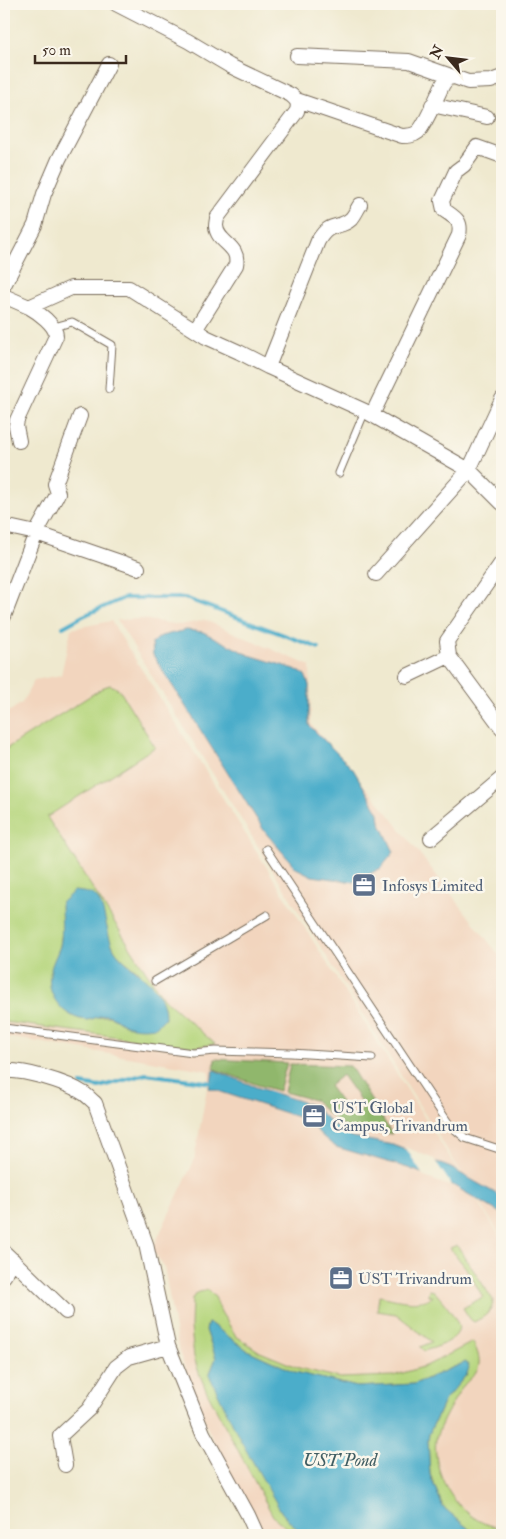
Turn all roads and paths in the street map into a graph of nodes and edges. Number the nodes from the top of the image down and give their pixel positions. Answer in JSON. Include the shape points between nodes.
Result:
{"nodes":[{"id":1,"x":116,"y":4,"type":"edge"},
{"id":2,"x":297,"y":56,"type":"dead end"},
{"id":3,"x":110,"y":64,"type":"dead end"},
{"id":4,"x":454,"y":77,"type":"junction"},
{"id":5,"x":502,"y":77,"type":"edge"},
{"id":6,"x":297,"y":100,"type":"junction"},
{"id":7,"x":432,"y":105,"type":"junction"},
{"id":8,"x":487,"y":117,"type":"dead end"},
{"id":9,"x":502,"y":156,"type":"edge"},
{"id":10,"x":360,"y":205,"type":"dead end"},
{"id":11,"x":4,"y":285,"type":"edge"},
{"id":12,"x":4,"y":296,"type":"edge"},
{"id":13,"x":29,"y":307,"type":"junction"},
{"id":14,"x":54,"y":327,"type":"junction"},
{"id":15,"x":194,"y":330,"type":"junction"},
{"id":16,"x":268,"y":368,"type":"junction"},
{"id":17,"x":109,"y":389,"type":"dead end"},
{"id":18,"x":502,"y":399,"type":"edge"},
{"id":19,"x":368,"y":413,"type":"junction"},
{"id":20,"x":80,"y":416,"type":"dead end"},
{"id":21,"x":19,"y":441,"type":"dead end"},
{"id":22,"x":470,"y":470,"type":"junction"},
{"id":23,"x":339,"y":473,"type":"dead end"},
{"id":24,"x":502,"y":503,"type":"edge"},
{"id":25,"x":4,"y":526,"type":"edge"},
{"id":26,"x":36,"y":534,"type":"junction"},
{"id":27,"x":502,"y":562,"type":"edge"},
{"id":28,"x":138,"y":568,"type":"dead end"},
{"id":29,"x":376,"y":574,"type":"dead end"},
{"id":30,"x":4,"y":616,"type":"edge"},
{"id":31,"x":448,"y":656,"type":"junction"},
{"id":32,"x":407,"y":676,"type":"dead end"},
{"id":33,"x":502,"y":728,"type":"edge"},
{"id":34,"x":502,"y":778,"type":"edge"},
{"id":35,"x":431,"y":838,"type":"dead end"},
{"id":36,"x":266,"y":849,"type":"dead end"},
{"id":37,"x":267,"y":915,"type":"dead end"},
{"id":38,"x":154,"y":981,"type":"dead end"},
{"id":39,"x":4,"y":1028,"type":"edge"},
{"id":40,"x":372,"y":1058,"type":"dead end"},
{"id":41,"x":4,"y":1071,"type":"edge"},
{"id":42,"x":502,"y":1150,"type":"edge"},
{"id":43,"x":8,"y":1256,"type":"edge"},
{"id":44,"x":4,"y":1276,"type":"edge"},
{"id":45,"x":66,"y":1312,"type":"dead end"},
{"id":46,"x":168,"y":1346,"type":"junction"},
{"id":47,"x":65,"y":1465,"type":"dead end"},
{"id":48,"x":257,"y":1535,"type":"edge"}],
"edges":[{"from":1,"to":6,"type":"street"},
{"from":2,"to":4,"type":"street","via":[[409,61]]},
{"from":3,"to":11,"type":"street","via":[[59,159],[35,225]]},
{"from":4,"to":5,"type":"street","via":[[468,82],[492,81]]},
{"from":4,"to":7,"type":"street","via":[[443,84]]},
{"from":6,"to":7,"type":"street","via":[[402,136],[417,133]]},
{"from":6,"to":15,"type":"street","via":[[297,111],[217,218],[218,233],[234,250],[236,265]]},
{"from":7,"to":8,"type":"street"},
{"from":9,"to":19,"type":"street","via":[[477,147],[456,171],[442,201],[444,210],[459,221],[459,235]]},
{"from":10,"to":16,"type":"street","via":[[350,219],[328,228],[318,241]]},
{"from":12,"to":13,"type":"street"},
{"from":13,"to":14,"type":"street"},
{"from":13,"to":15,"type":"street","via":[[70,288],[129,288]]},
{"from":14,"to":17,"type":"lane","via":[[72,322],[112,345]]},
{"from":14,"to":21,"type":"street","via":[[55,340],[17,420]]},
{"from":15,"to":16,"type":"street"},
{"from":16,"to":19,"type":"street"},
{"from":18,"to":22,"type":"street"},
{"from":19,"to":22,"type":"street"},
{"from":19,"to":23,"type":"lane"},
{"from":20,"to":26,"type":"street","via":[[55,484],[58,493]]},
{"from":22,"to":24,"type":"street"},
{"from":22,"to":29,"type":"street"},
{"from":25,"to":26,"type":"street"},
{"from":26,"to":28,"type":"street"},
{"from":26,"to":30,"type":"street"},
{"from":27,"to":31,"type":"street","via":[[447,642]]},
{"from":31,"to":32,"type":"street"},
{"from":31,"to":33,"type":"street"},
{"from":34,"to":35,"type":"street"},
{"from":36,"to":42,"type":"lane","via":[[449,1124],[465,1138]]},
{"from":37,"to":38,"type":"lane"},
{"from":39,"to":40,"type":"lane","via":[[193,1053],[262,1052]]},
{"from":41,"to":46,"type":"street","via":[[50,1078],[82,1092],[94,1103],[146,1244]]},
{"from":43,"to":44,"type":"street"},
{"from":43,"to":45,"type":"street"},
{"from":46,"to":47,"type":"street","via":[[129,1357],[116,1368],[89,1408],[60,1436]]},
{"from":46,"to":48,"type":"street","via":[[203,1433]]}]}
